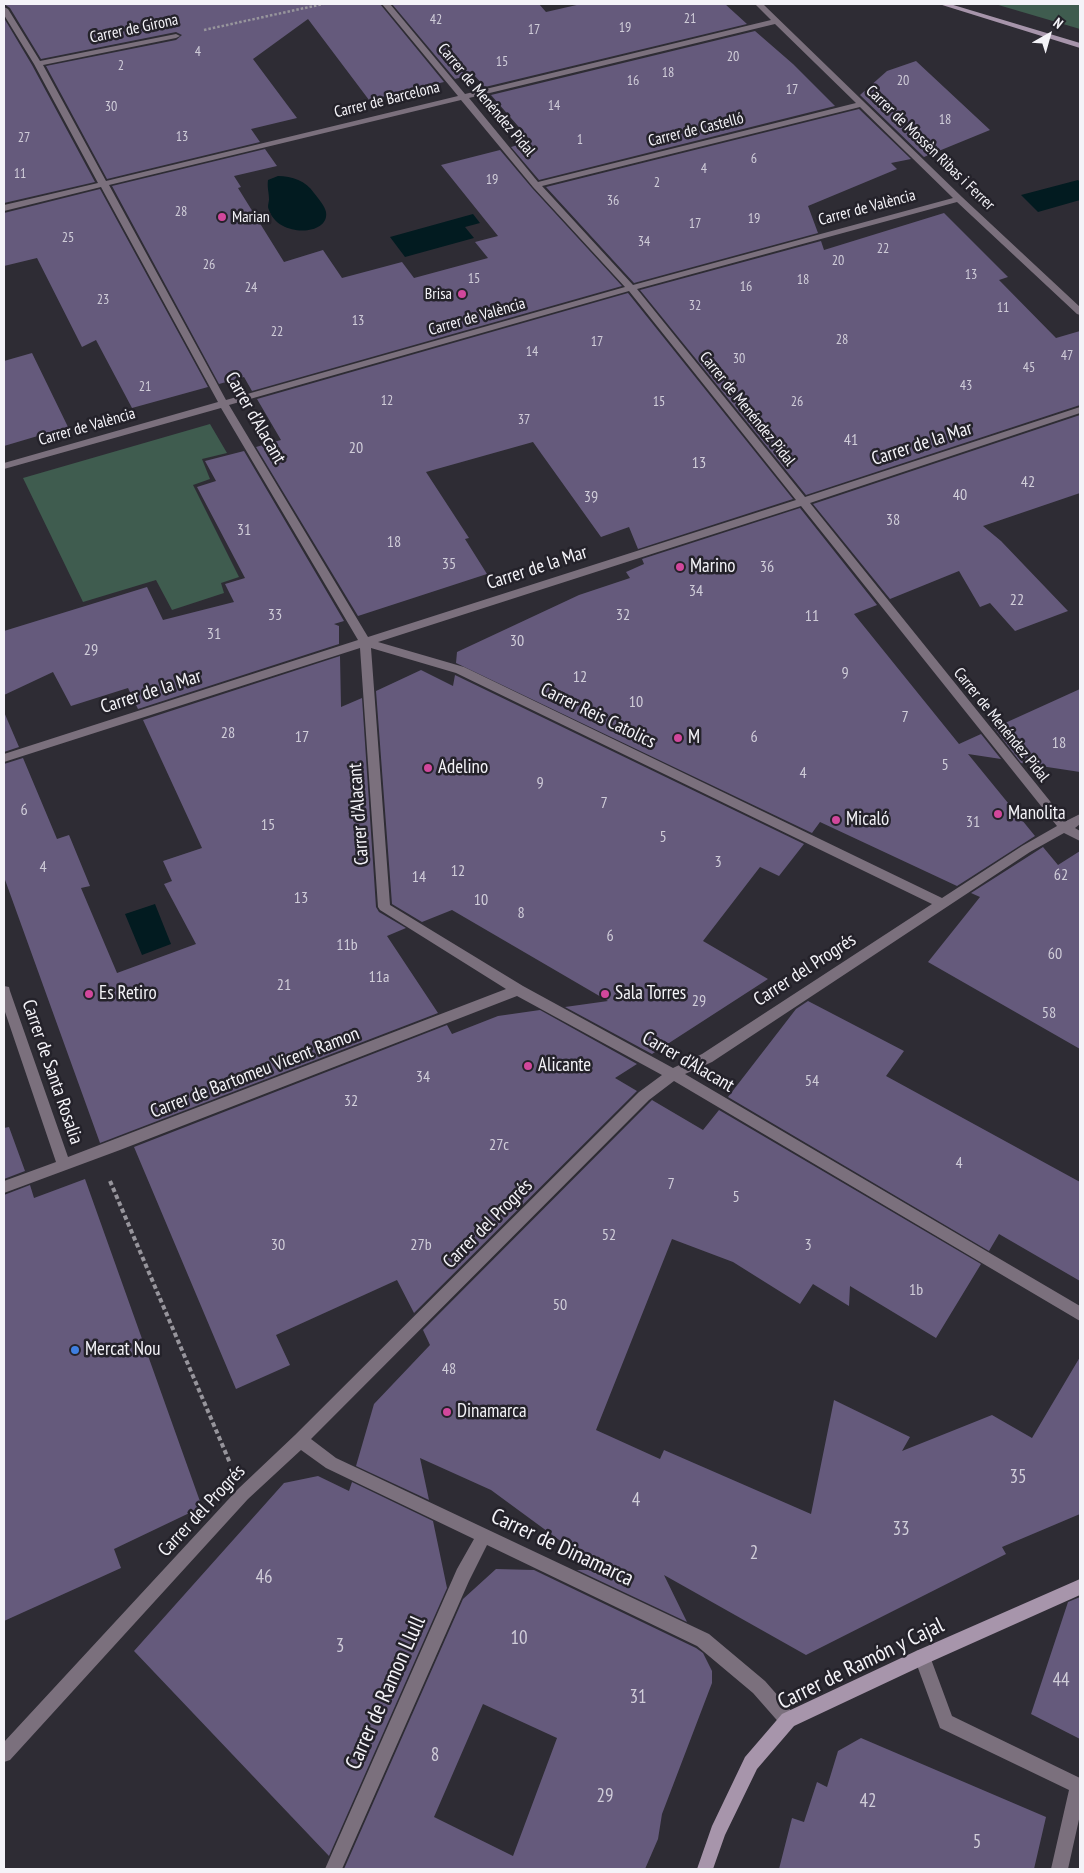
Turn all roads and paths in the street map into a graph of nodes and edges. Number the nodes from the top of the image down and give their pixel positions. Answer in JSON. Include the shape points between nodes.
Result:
{"nodes":[{"id":1,"x":324,"y":4,"type":"edge"},
{"id":2,"x":386,"y":4,"type":"edge"},
{"id":3,"x":759,"y":4,"type":"edge"},
{"id":4,"x":943,"y":4,"type":"edge"},
{"id":5,"x":4,"y":9,"type":"edge"},
{"id":6,"x":778,"y":21,"type":"junction"},
{"id":7,"x":176,"y":36,"type":"joint"},
{"id":8,"x":1080,"y":46,"type":"edge"},
{"id":9,"x":38,"y":64,"type":"junction"},
{"id":10,"x":463,"y":97,"type":"junction"},
{"id":11,"x":863,"y":104,"type":"junction"},
{"id":12,"x":104,"y":184,"type":"junction"},
{"id":13,"x":536,"y":185,"type":"junction"},
{"id":14,"x":959,"y":199,"type":"junction"},
{"id":15,"x":4,"y":208,"type":"edge"},
{"id":16,"x":631,"y":288,"type":"junction"},
{"id":17,"x":1080,"y":312,"type":"edge"},
{"id":18,"x":224,"y":405,"type":"junction"},
{"id":19,"x":1080,"y":410,"type":"edge"},
{"id":20,"x":4,"y":466,"type":"edge"},
{"id":21,"x":802,"y":502,"type":"junction"},
{"id":22,"x":365,"y":642,"type":"junction"},
{"id":23,"x":4,"y":758,"type":"edge"},
{"id":24,"x":1080,"y":819,"type":"edge"},
{"id":25,"x":1065,"y":828,"type":"junction"},
{"id":26,"x":1080,"y":836,"type":"edge"},
{"id":27,"x":943,"y":904,"type":"junction"},
{"id":28,"x":518,"y":990,"type":"junction"},
{"id":29,"x":4,"y":991,"type":"edge"},
{"id":30,"x":672,"y":1074,"type":"junction"},
{"id":31,"x":98,"y":1153,"type":"junction"},
{"id":32,"x":64,"y":1166,"type":"junction"},
{"id":33,"x":4,"y":1187,"type":"edge"},
{"id":34,"x":1080,"y":1314,"type":"edge"},
{"id":35,"x":300,"y":1440,"type":"junction"},
{"id":36,"x":243,"y":1494,"type":"junction"},
{"id":37,"x":484,"y":1536,"type":"junction"},
{"id":38,"x":1080,"y":1587,"type":"edge"},
{"id":39,"x":922,"y":1657,"type":"junction"},
{"id":40,"x":788,"y":1720,"type":"junction"},
{"id":41,"x":4,"y":1754,"type":"edge"},
{"id":42,"x":333,"y":1869,"type":"edge"},
{"id":43,"x":705,"y":1869,"type":"edge"},
{"id":44,"x":1060,"y":1869,"type":"edge"}],
"edges":[{"from":1,"to":7,"type":"path","name":"Carrer de Girona"},
{"from":2,"to":10,"type":"street","name":"Carrer de Menéndez Pidal"},
{"from":3,"to":6,"type":"street","name":"Carrer de Mossèn Ribas i Ferrer"},
{"from":4,"to":8,"type":"street"},
{"from":5,"to":9,"type":"street","name":"Carrer d'Alacant"},
{"from":6,"to":10,"type":"street","name":"Carrer de Barcelona"},
{"from":6,"to":11,"type":"street","name":"Carrer de Mossèn Ribas i Ferrer"},
{"from":7,"to":9,"type":"street","name":"Carrer de Girona"},
{"from":9,"to":12,"type":"street","name":"Carrer d'Alacant"},
{"from":10,"to":12,"type":"street","name":"Carrer de Barcelona"},
{"from":10,"to":13,"type":"street","name":"Carrer de Menéndez Pidal"},
{"from":11,"to":13,"type":"street","name":"Carrer de Castelló"},
{"from":11,"to":14,"type":"street","name":"Carrer de Mossèn Ribas i Ferrer"},
{"from":12,"to":15,"type":"street","name":"Carrer de Barcelona"},
{"from":12,"to":18,"type":"street","name":"Carrer d'Alacant"},
{"from":13,"to":16,"type":"street","name":"Carrer de Menéndez Pidal"},
{"from":14,"to":16,"type":"street","name":"Carrer de València"},
{"from":14,"to":17,"type":"street","name":"Carrer de Mossèn Ribas i Ferrer"},
{"from":16,"to":18,"type":"street","name":"Carrer de València"},
{"from":16,"to":21,"type":"street","name":"Carrer de Menéndez Pidal"},
{"from":18,"to":20,"type":"street","name":"Carrer de València"},
{"from":18,"to":22,"type":"street","name":"Carrer d'Alacant"},
{"from":19,"to":21,"type":"street","name":"Carrer de la Mar"},
{"from":21,"to":22,"type":"street","name":"Carrer de la Mar"},
{"from":21,"to":25,"type":"street","name":"Carrer de Menéndez Pidal"},
{"from":22,"to":23,"type":"street","name":"Carrer de la Mar"},
{"from":22,"to":27,"type":"street","name":"Carrer Reis Catolics","via":[[460,670]]},
{"from":22,"to":28,"type":"street","name":"Carrer d'Alacant","via":[[384,907]]},
{"from":24,"to":25,"type":"street","name":"Carrer del Progrés"},
{"from":25,"to":26,"type":"street","name":"Carrer de Menéndez Pidal"},
{"from":25,"to":27,"type":"street","name":"Carrer del Progrés","via":[[1026,849]]},
{"from":27,"to":30,"type":"street","name":"Carrer del Progrés","via":[[707,1058]]},
{"from":28,"to":30,"type":"street","name":"Carrer d'Alacant"},
{"from":28,"to":31,"type":"street","name":"Carrer de Bartomeu Vicent Ramon"},
{"from":29,"to":32,"type":"street","name":"Carrer de Santa Rosalia"},
{"from":30,"to":34,"type":"street","name":"Carrer d'Alacant"},
{"from":30,"to":35,"type":"street","name":"Carrer del Progrés","via":[[644,1096]]},
{"from":31,"to":32,"type":"street","name":"Carrer de Bartomeu Vicent Ramon"},
{"from":31,"to":36,"type":"path"},
{"from":32,"to":33,"type":"street","name":"Carrer de Bartomeu Vicent Ramon"},
{"from":35,"to":36,"type":"street","name":"Carrer del Progrés"},
{"from":35,"to":37,"type":"street","name":"Carrer de Dinamarca","via":[[331,1463]]},
{"from":36,"to":41,"type":"street","name":"Carrer del Progrés"},
{"from":37,"to":40,"type":"street","name":"Carrer de Dinamarca","via":[[703,1640],[759,1687]]},
{"from":37,"to":42,"type":"street","name":"Carrer de Ramon Llull","via":[[463,1575]]},
{"from":38,"to":39,"type":"street","name":"Carrer de Ramón y Cajal"},
{"from":39,"to":40,"type":"street","name":"Carrer de Ramón y Cajal"},
{"from":39,"to":44,"type":"street","via":[[946,1722],[1078,1786]]},
{"from":40,"to":43,"type":"street","name":"Carrer de Ramón y Cajal","via":[[751,1763],[718,1832]]}]}
